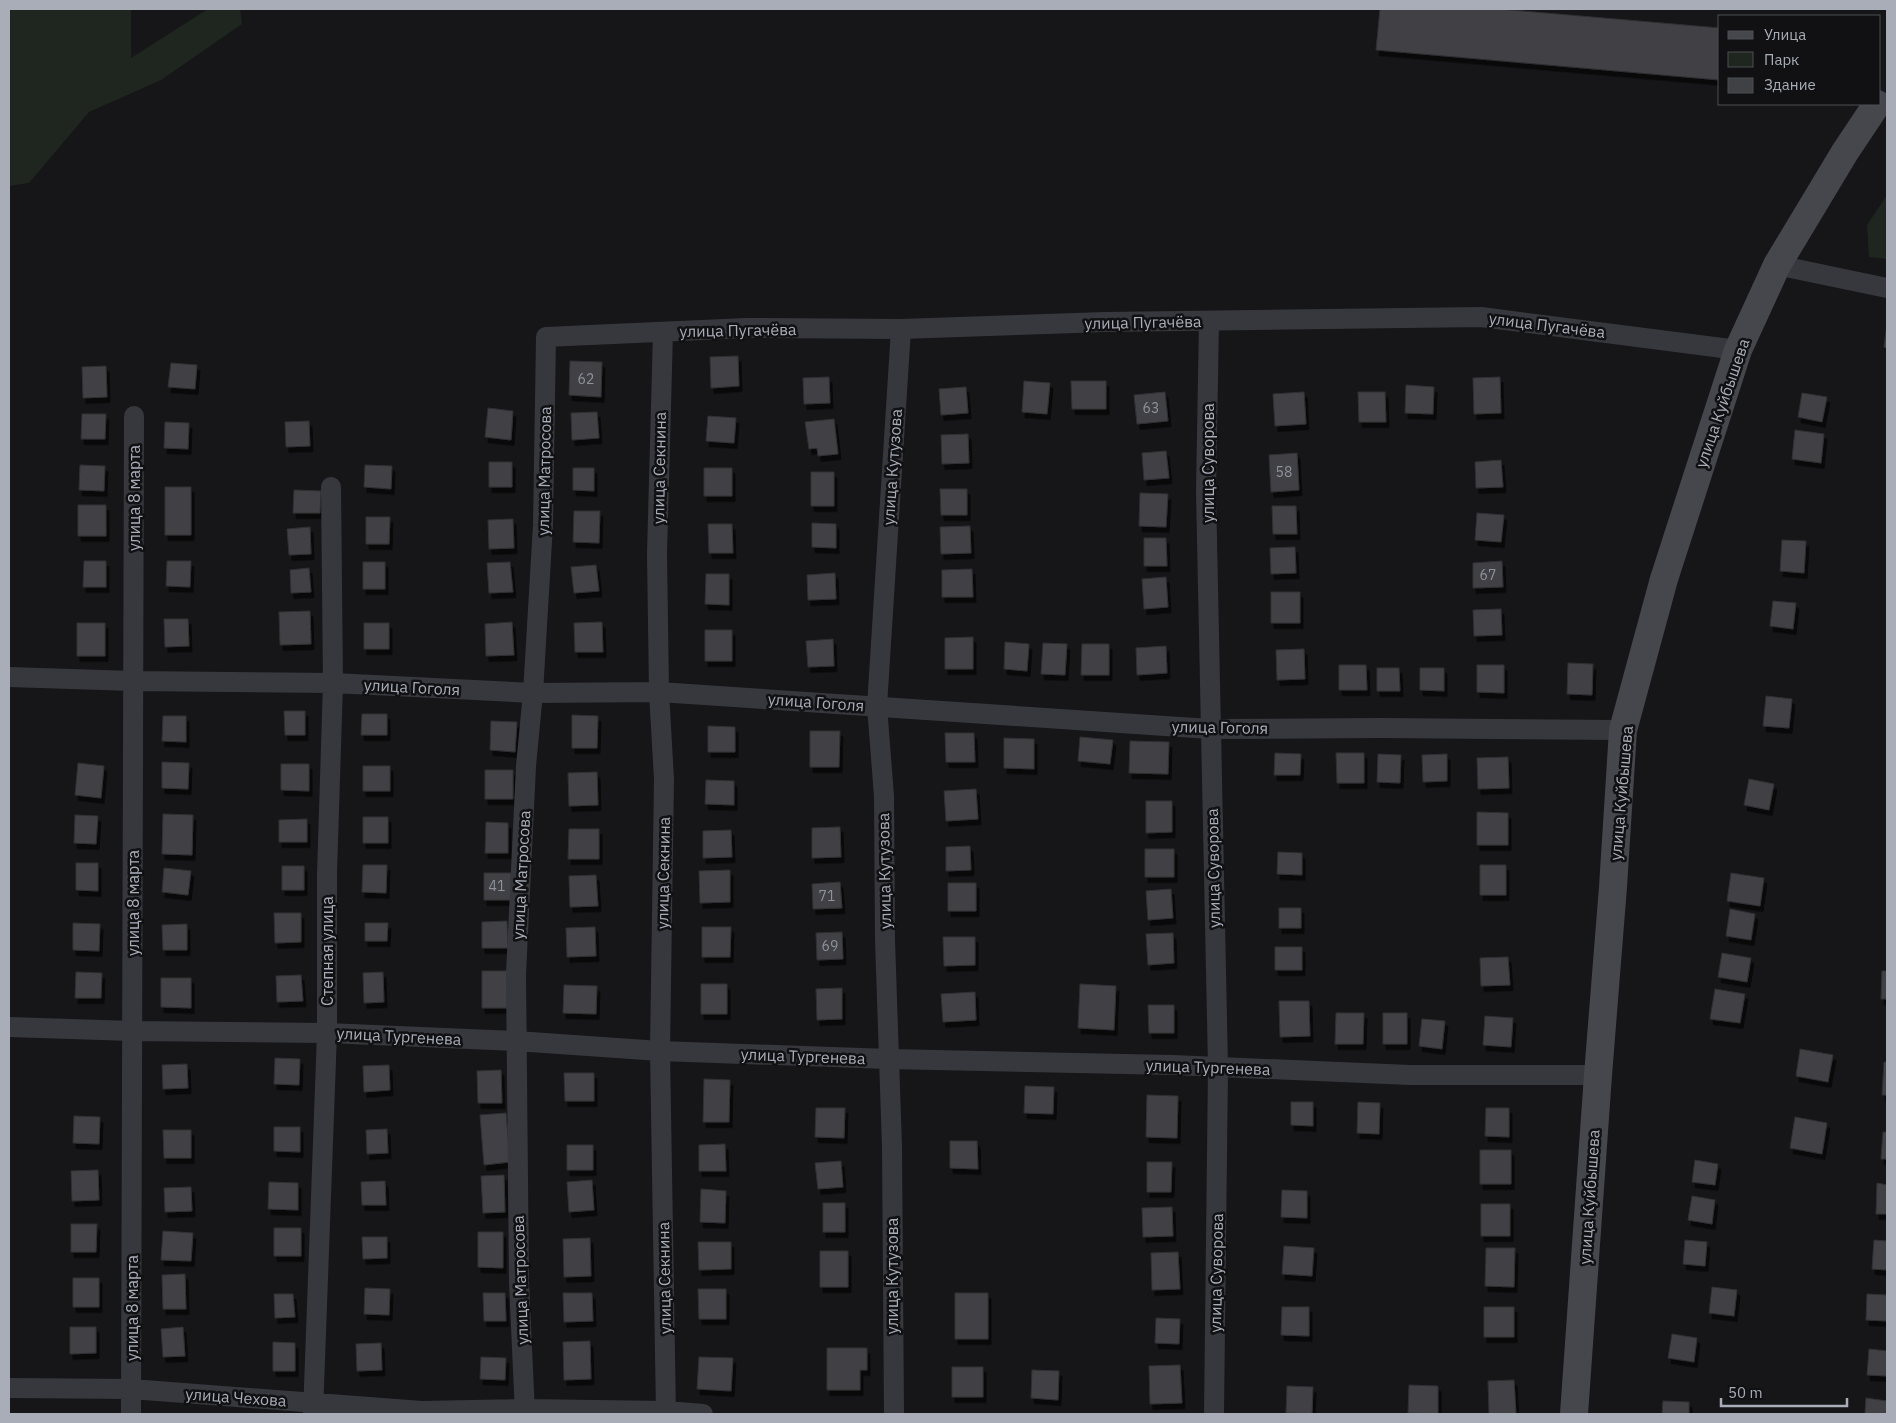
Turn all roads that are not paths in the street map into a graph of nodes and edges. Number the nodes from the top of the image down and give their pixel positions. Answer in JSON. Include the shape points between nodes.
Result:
{"nodes":[{"id":1,"x":1876,"y":105,"type":"edge"},
{"id":2,"x":1778,"y":265,"type":"junction"},
{"id":3,"x":1887,"y":288,"type":"edge"},
{"id":4,"x":1209,"y":321,"type":"junction"},
{"id":5,"x":901,"y":329,"type":"junction"},
{"id":6,"x":663,"y":332,"type":"junction"},
{"id":7,"x":546,"y":337,"type":"joint"},
{"id":8,"x":1738,"y":350,"type":"junction"},
{"id":9,"x":134,"y":416,"type":"dead end"},
{"id":10,"x":331,"y":486,"type":"dead end"},
{"id":11,"x":9,"y":678,"type":"edge"},
{"id":12,"x":133,"y":681,"type":"junction"},
{"id":13,"x":333,"y":683,"type":"junction"},
{"id":14,"x":659,"y":692,"type":"junction"},
{"id":15,"x":533,"y":693,"type":"junction"},
{"id":16,"x":877,"y":706,"type":"junction"},
{"id":17,"x":1210,"y":729,"type":"junction"},
{"id":18,"x":1623,"y":730,"type":"junction"},
{"id":19,"x":9,"y":1027,"type":"edge"},
{"id":20,"x":132,"y":1031,"type":"junction"},
{"id":21,"x":327,"y":1033,"type":"junction"},
{"id":22,"x":516,"y":1042,"type":"junction"},
{"id":23,"x":660,"y":1051,"type":"junction"},
{"id":24,"x":889,"y":1059,"type":"junction"},
{"id":25,"x":1218,"y":1067,"type":"junction"},
{"id":26,"x":1598,"y":1074,"type":"junction"},
{"id":27,"x":9,"y":1388,"type":"edge"},
{"id":28,"x":131,"y":1390,"type":"junction"},
{"id":29,"x":314,"y":1410,"type":"edge"},
{"id":30,"x":524,"y":1412,"type":"edge"},
{"id":31,"x":666,"y":1412,"type":"edge"},
{"id":32,"x":131,"y":1414,"type":"edge"},
{"id":33,"x":702,"y":1414,"type":"edge"},
{"id":34,"x":894,"y":1414,"type":"edge"},
{"id":35,"x":1214,"y":1414,"type":"edge"},
{"id":36,"x":1574,"y":1414,"type":"edge"}],
"edges":[{"from":1,"to":2,"type":"main road","name":"улица Куйбышева"},
{"from":2,"to":3,"type":"street"},
{"from":2,"to":8,"type":"main road","name":"улица Куйбышева"},
{"from":4,"to":5,"type":"street","name":"улица Пугачёва"},
{"from":4,"to":8,"type":"street","name":"улица Пугачёва","via":[[1481,317]]},
{"from":4,"to":17,"type":"street","name":"улица Суворова","via":[[1206,491]]},
{"from":5,"to":6,"type":"street","name":"улица Пугачёва","via":[[746,328]]},
{"from":5,"to":16,"type":"street","name":"улица Кутузова"},
{"from":6,"to":7,"type":"street","name":"улица Пугачёва"},
{"from":6,"to":14,"type":"street","name":"улица Секнина","via":[[657,554]]},
{"from":7,"to":15,"type":"street","name":"улица Матросова","via":[[543,525]]},
{"from":8,"to":18,"type":"main road","name":"улица Куйбышева","via":[[1664,579]]},
{"from":9,"to":12,"type":"street","name":"улица 8 марта"},
{"from":10,"to":13,"type":"street","name":"Степная улица"},
{"from":11,"to":12,"type":"street","name":"улица Гоголя"},
{"from":12,"to":13,"type":"street","name":"улица Гоголя"},
{"from":12,"to":20,"type":"street","name":"улица 8 марта"},
{"from":13,"to":15,"type":"street","name":"улица Гоголя"},
{"from":13,"to":21,"type":"street","name":"Степная улица","via":[[327,874]]},
{"from":14,"to":15,"type":"street","name":"улица Гоголя"},
{"from":14,"to":16,"type":"street","name":"улица Гоголя"},
{"from":14,"to":23,"type":"street","name":"улица Секнина","via":[[664,779]]},
{"from":15,"to":22,"type":"street","name":"улица Матросова","via":[[526,766]]},
{"from":16,"to":17,"type":"street","name":"улица Гоголя"},
{"from":16,"to":24,"type":"street","name":"улица Кутузова","via":[[884,796]]},
{"from":17,"to":18,"type":"street","name":"улица Гоголя"},
{"from":17,"to":25,"type":"street","name":"улица Суворова"},
{"from":18,"to":26,"type":"main road","name":"улица Куйбышева"},
{"from":19,"to":20,"type":"street","name":"улица Тургенева"},
{"from":20,"to":21,"type":"street","name":"улица Тургенева"},
{"from":20,"to":28,"type":"street","name":"улица 8 марта"},
{"from":21,"to":22,"type":"street","name":"улица Тургенева"},
{"from":21,"to":29,"type":"street","name":"Степная улица"},
{"from":22,"to":23,"type":"street","name":"улица Тургенева"},
{"from":22,"to":30,"type":"street","name":"улица Матросова"},
{"from":23,"to":24,"type":"street","name":"улица Тургенева"},
{"from":23,"to":31,"type":"street","name":"улица Секнина"},
{"from":24,"to":25,"type":"street","name":"улица Тургенева"},
{"from":24,"to":34,"type":"street","name":"улица Кутузова"},
{"from":25,"to":26,"type":"street","name":"улица Тургенева","via":[[1410,1075]]},
{"from":25,"to":35,"type":"street","name":"улица Суворова"},
{"from":26,"to":36,"type":"main road","name":"улица Куйбышева"},
{"from":27,"to":28,"type":"street","name":"улица Чехова"},
{"from":28,"to":29,"type":"street","name":"улица Чехова"},
{"from":28,"to":32,"type":"street"},
{"from":29,"to":30,"type":"street","name":"улица Чехова"},
{"from":30,"to":31,"type":"street","name":"улица Чехова"},
{"from":31,"to":33,"type":"street","name":"улица Чехова"}]}
